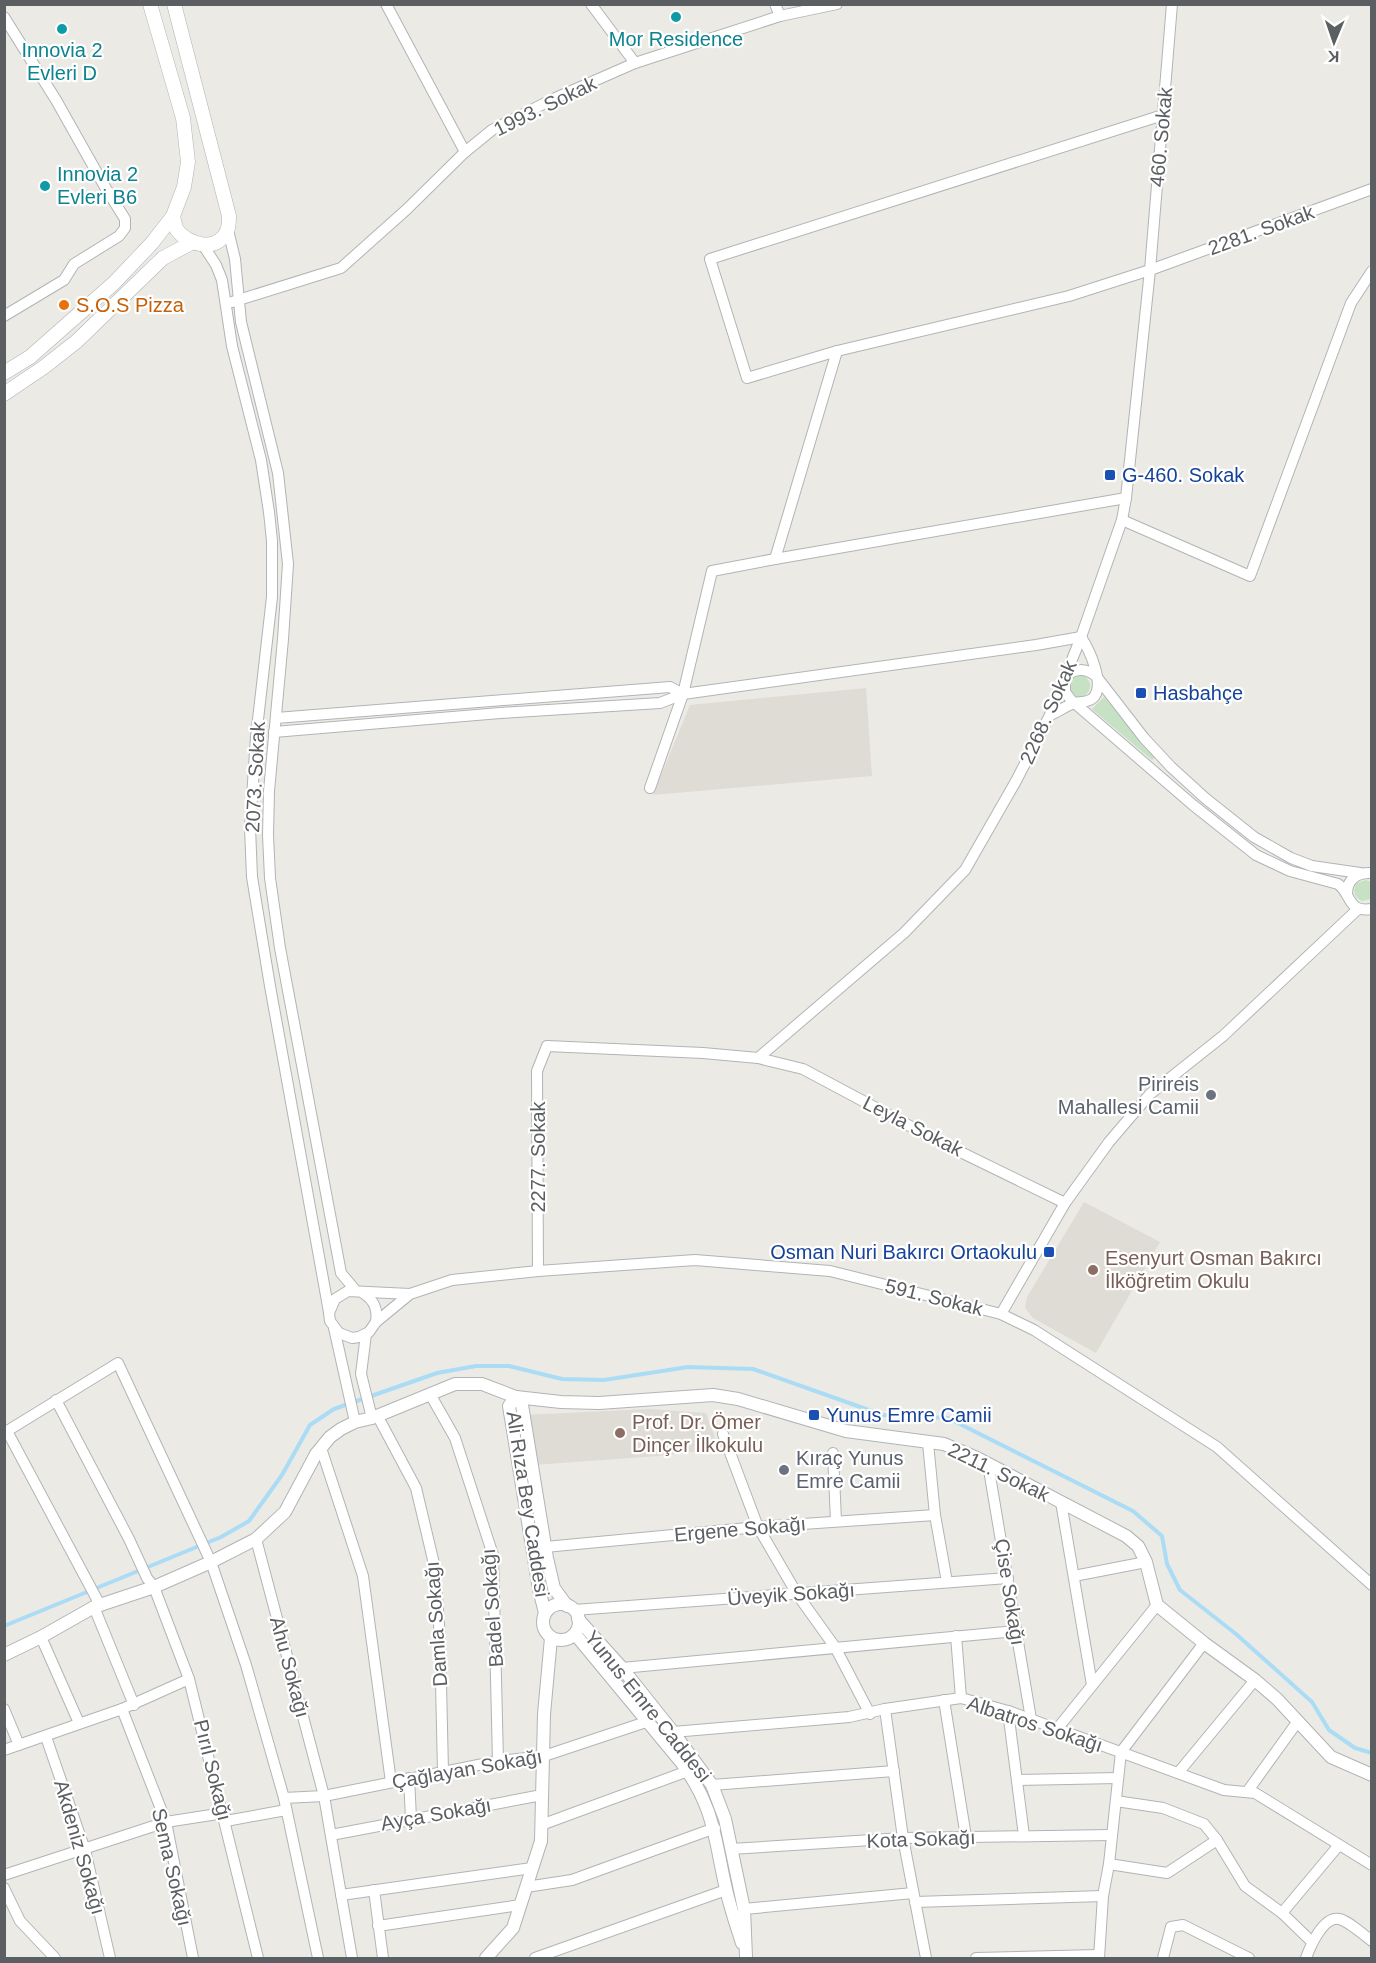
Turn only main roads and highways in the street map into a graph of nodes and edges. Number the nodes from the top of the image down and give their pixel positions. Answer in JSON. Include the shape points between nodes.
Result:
{"nodes":[{"id":1,"x":150,"y":4,"type":"edge"},
{"id":2,"x":174,"y":4,"type":"edge"},
{"id":3,"x":173,"y":216,"type":"junction"},
{"id":4,"x":198,"y":244,"type":"junction"},
{"id":5,"x":4,"y":373,"type":"edge"},
{"id":6,"x":4,"y":394,"type":"edge"}],
"edges":[{"from":1,"to":3,"type":"main road","via":[[183,118],[188,162]]},
{"from":2,"to":4,"type":"main road","via":[[229,216],[228,230],[219,241]]},
{"from":3,"to":4,"type":"main road","via":[[183,236]]},
{"from":3,"to":5,"type":"main road","via":[[114,283],[30,357]]},
{"from":4,"to":6,"type":"main road","via":[[163,258],[77,341]]}]}
